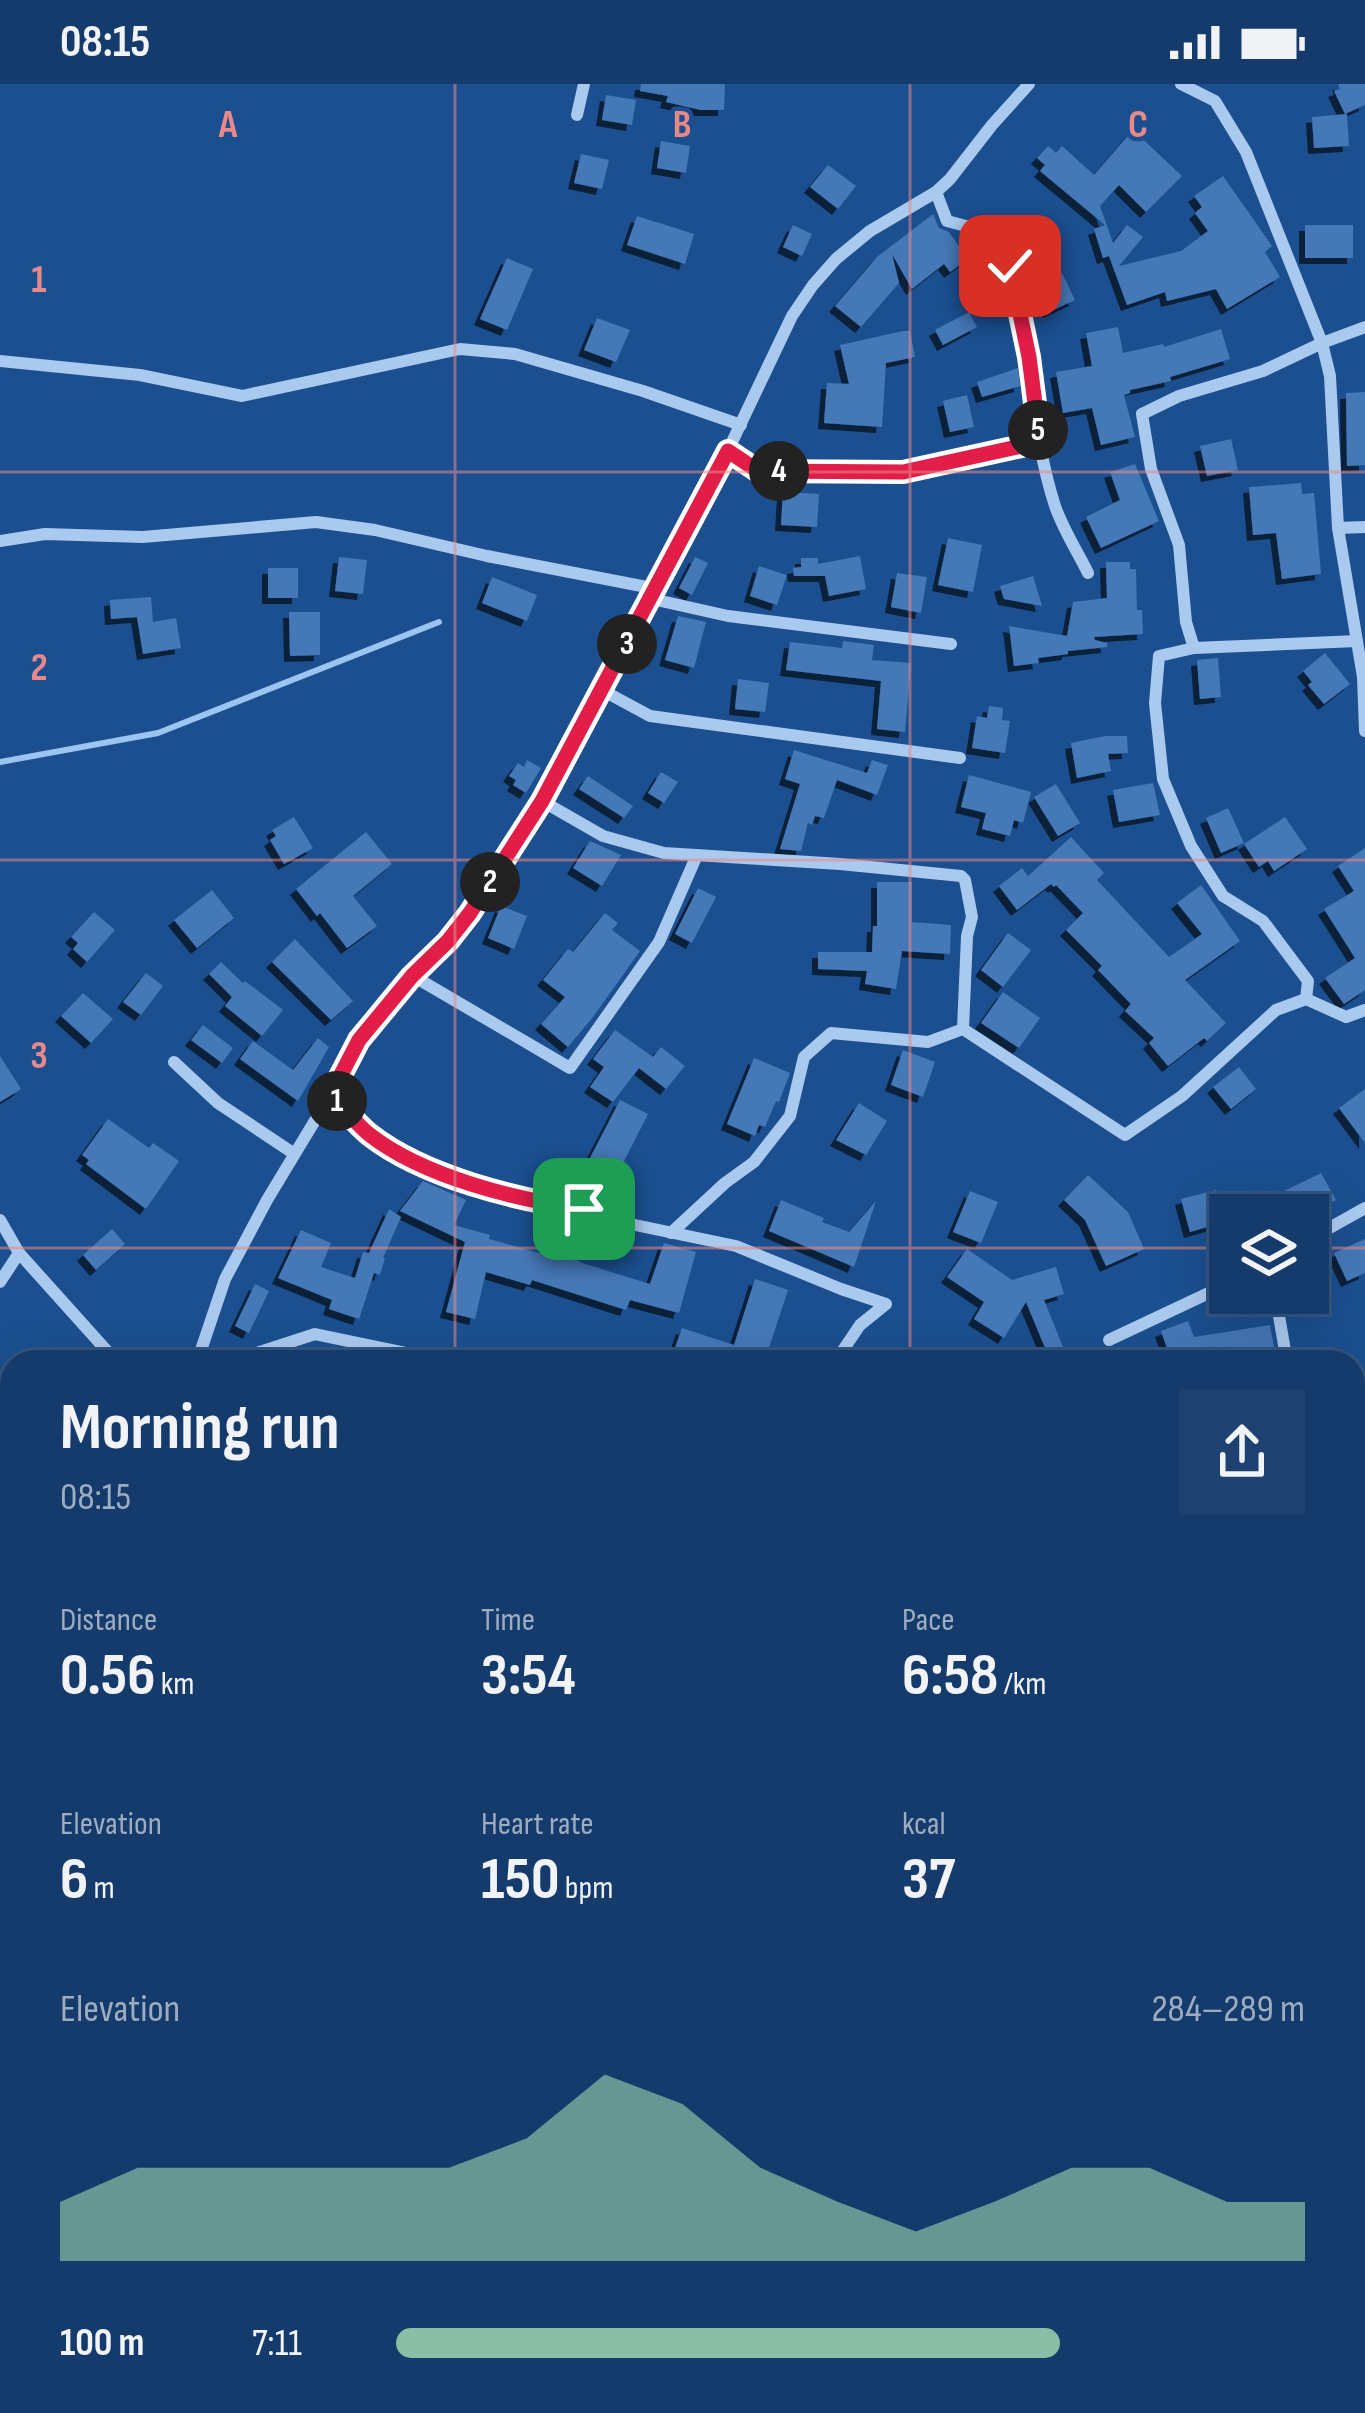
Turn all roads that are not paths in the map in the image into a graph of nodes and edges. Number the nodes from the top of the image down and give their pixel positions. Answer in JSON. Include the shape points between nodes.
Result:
{"nodes":[{"id":1,"x":584,"y":84,"type":"edge"},
{"id":2,"x":1029,"y":84,"type":"edge"},
{"id":3,"x":1181,"y":84,"type":"edge"},
{"id":4,"x":577,"y":115,"type":"dead end"},
{"id":5,"x":935,"y":192,"type":"junction"},
{"id":6,"x":1365,"y":327,"type":"edge"},
{"id":7,"x":1322,"y":343,"type":"junction"},
{"id":8,"x":0,"y":362,"type":"edge"},
{"id":9,"x":740,"y":425,"type":"junction"},
{"id":10,"x":1040,"y":442,"type":"junction"},
{"id":11,"x":728,"y":451,"type":"junction"},
{"id":12,"x":1365,"y":527,"type":"edge"},
{"id":13,"x":1338,"y":528,"type":"junction"},
{"id":14,"x":0,"y":542,"type":"edge"},
{"id":15,"x":1088,"y":573,"type":"dead end"},
{"id":16,"x":654,"y":594,"type":"junction"},
{"id":17,"x":1358,"y":640,"type":"junction"},
{"id":18,"x":951,"y":644,"type":"dead end"},
{"id":19,"x":1194,"y":648,"type":"junction"},
{"id":20,"x":600,"y":689,"type":"junction"},
{"id":21,"x":1365,"y":731,"type":"edge"},
{"id":22,"x":960,"y":758,"type":"dead end"},
{"id":23,"x":542,"y":801,"type":"junction"},
{"id":24,"x":697,"y":855,"type":"junction"},
{"id":25,"x":412,"y":976,"type":"junction"},
{"id":26,"x":1306,"y":999,"type":"junction"},
{"id":27,"x":1365,"y":1010,"type":"edge"},
{"id":28,"x":963,"y":1029,"type":"junction"},
{"id":29,"x":174,"y":1063,"type":"dead end"},
{"id":30,"x":331,"y":1094,"type":"junction"},
{"id":31,"x":293,"y":1153,"type":"junction"},
{"id":32,"x":1365,"y":1208,"type":"edge"},
{"id":33,"x":0,"y":1220,"type":"edge"},
{"id":34,"x":1329,"y":1228,"type":"edge"},
{"id":35,"x":670,"y":1233,"type":"junction"},
{"id":36,"x":19,"y":1253,"type":"junction"},
{"id":37,"x":0,"y":1282,"type":"edge"},
{"id":38,"x":1209,"y":1293,"type":"edge"},
{"id":39,"x":1279,"y":1314,"type":"edge"},
{"id":40,"x":1109,"y":1340,"type":"dead end"},
{"id":41,"x":106,"y":1350,"type":"edge"},
{"id":42,"x":201,"y":1350,"type":"edge"},
{"id":43,"x":266,"y":1350,"type":"edge"},
{"id":44,"x":392,"y":1350,"type":"edge"},
{"id":45,"x":843,"y":1350,"type":"edge"},
{"id":46,"x":1285,"y":1350,"type":"edge"}],
"edges":[{"from":1,"to":4,"type":"street"},
{"from":2,"to":5,"type":"street"},
{"from":3,"to":7,"type":"street","via":[[1215,101],[1246,152]]},
{"from":5,"to":9,"type":"street","via":[[870,231],[813,285]]},
{"from":5,"to":10,"type":"street","via":[[947,221],[996,233],[1010,266]]},
{"from":6,"to":7,"type":"street"},
{"from":7,"to":13,"type":"street"},
{"from":7,"to":19,"type":"street","via":[[1142,414],[1151,469],[1179,544]]},
{"from":8,"to":9,"type":"street","via":[[140,375],[242,396],[460,349],[515,354]]},
{"from":9,"to":11,"type":"street"},
{"from":10,"to":11,"type":"street","via":[[903,472],[758,471]]},
{"from":10,"to":15,"type":"street","via":[[1056,508]]},
{"from":11,"to":16,"type":"street"},
{"from":12,"to":13,"type":"street"},
{"from":13,"to":17,"type":"street"},
{"from":14,"to":16,"type":"street","via":[[316,522]]},
{"from":16,"to":18,"type":"street","via":[[728,616]]},
{"from":16,"to":20,"type":"street"},
{"from":17,"to":19,"type":"street"},
{"from":17,"to":21,"type":"street"},
{"from":19,"to":26,"type":"street","via":[[1159,656],[1154,703],[1163,779],[1223,896],[1263,921],[1308,980]]},
{"from":20,"to":22,"type":"street","via":[[650,716]]},
{"from":20,"to":23,"type":"street"},
{"from":23,"to":24,"type":"street","via":[[603,836]]},
{"from":23,"to":25,"type":"street","via":[[470,913]]},
{"from":24,"to":25,"type":"street","via":[[659,942],[571,1068]]},
{"from":24,"to":28,"type":"street","via":[[961,876],[972,916]]},
{"from":25,"to":30,"type":"street","via":[[359,1040]]},
{"from":26,"to":27,"type":"street","via":[[1346,1017]]},
{"from":26,"to":28,"type":"street","via":[[1276,1010],[1182,1096],[1125,1135]]},
{"from":28,"to":35,"type":"street","via":[[928,1042],[831,1033],[804,1057],[790,1116],[754,1162]]},
{"from":29,"to":31,"type":"street"},
{"from":30,"to":31,"type":"street"},
{"from":30,"to":35,"type":"street","via":[[370,1135],[454,1178]]},
{"from":31,"to":42,"type":"street","via":[[225,1280]]},
{"from":32,"to":34,"type":"street"},
{"from":33,"to":36,"type":"street"},
{"from":35,"to":45,"type":"street","via":[[736,1246],[886,1304]]},
{"from":36,"to":37,"type":"street"},
{"from":36,"to":41,"type":"street"},
{"from":38,"to":40,"type":"street"},
{"from":39,"to":46,"type":"street"},
{"from":43,"to":44,"type":"street","via":[[315,1334]]}]}
